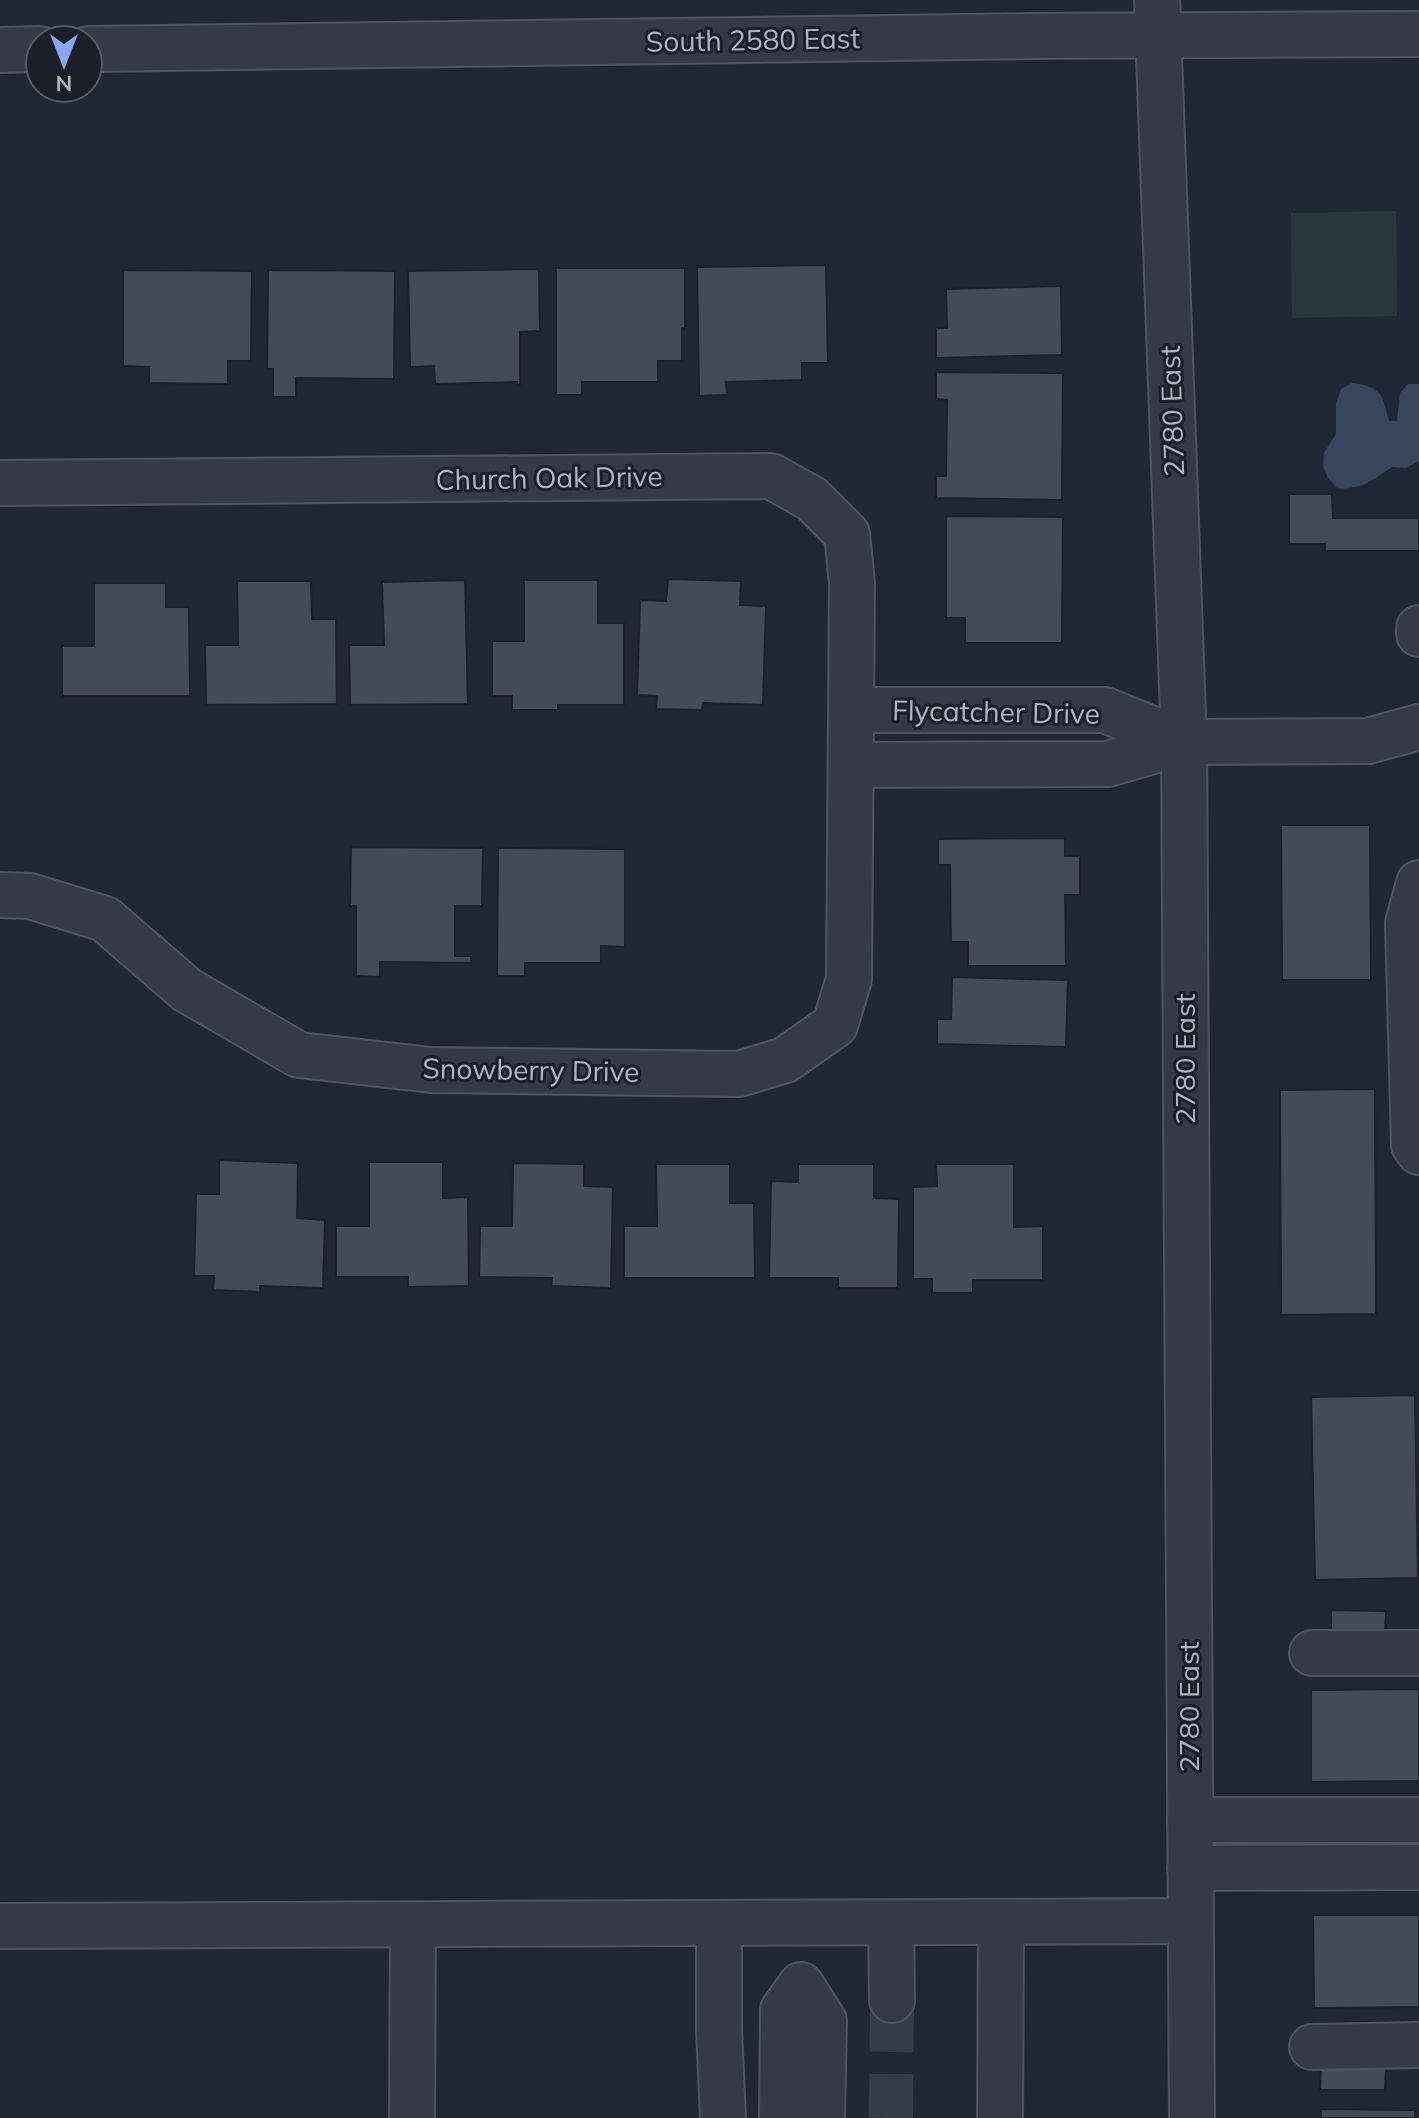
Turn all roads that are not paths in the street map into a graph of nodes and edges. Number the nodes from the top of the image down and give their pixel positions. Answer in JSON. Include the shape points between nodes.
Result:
{"nodes":[{"id":1,"x":1158,"y":18,"type":"edge"},
{"id":2,"x":1419,"y":34,"type":"edge"},
{"id":3,"x":24,"y":49,"type":"edge"},
{"id":4,"x":104,"y":49,"type":"edge"},
{"id":5,"x":0,"y":50,"type":"edge"},
{"id":6,"x":0,"y":483,"type":"edge"},
{"id":7,"x":1419,"y":628,"type":"edge"},
{"id":8,"x":1419,"y":634,"type":"edge"},
{"id":9,"x":852,"y":710,"type":"junction"},
{"id":10,"x":1419,"y":727,"type":"edge"},
{"id":11,"x":1184,"y":742,"type":"junction"},
{"id":12,"x":851,"y":765,"type":"junction"},
{"id":13,"x":1419,"y":883,"type":"edge"},
{"id":14,"x":0,"y":895,"type":"edge"},
{"id":15,"x":1419,"y":1152,"type":"edge"},
{"id":16,"x":1312,"y":1653,"type":"dead end"},
{"id":17,"x":1419,"y":1653,"type":"edge"},
{"id":18,"x":1190,"y":1820,"type":"junction"},
{"id":19,"x":1419,"y":1820,"type":"edge"},
{"id":20,"x":1419,"y":1867,"type":"edge"},
{"id":21,"x":1190,"y":1868,"type":"junction"},
{"id":22,"x":1190,"y":1921,"type":"junction"},
{"id":23,"x":1001,"y":1922,"type":"junction"},
{"id":24,"x":719,"y":1923,"type":"junction"},
{"id":25,"x":801,"y":1923,"type":"junction"},
{"id":26,"x":891,"y":1923,"type":"junction"},
{"id":27,"x":413,"y":1925,"type":"junction"},
{"id":28,"x":0,"y":1926,"type":"edge"},
{"id":29,"x":801,"y":1985,"type":"junction"},
{"id":30,"x":892,"y":2000,"type":"tunnel mouth"},
{"id":31,"x":1419,"y":2045,"type":"edge"},
{"id":32,"x":1312,"y":2047,"type":"dead end"},
{"id":33,"x":412,"y":2118,"type":"edge"},
{"id":34,"x":723,"y":2118,"type":"edge"},
{"id":35,"x":782,"y":2118,"type":"edge"},
{"id":36,"x":800,"y":2118,"type":"edge"},
{"id":37,"x":822,"y":2118,"type":"edge"},
{"id":38,"x":1000,"y":2118,"type":"edge"},
{"id":39,"x":1192,"y":2118,"type":"edge"}],
"edges":[{"from":1,"to":2,"type":"street","name":"South 2580 East"},
{"from":1,"to":4,"type":"street","name":"South 2580 East"},
{"from":1,"to":11,"type":"street","name":"2780 East"},
{"from":3,"to":5,"type":"street"},
{"from":6,"to":9,"type":"street","name":"Church Oak Drive","via":[[771,476],[812,499],[847,534]]},
{"from":7,"to":8,"type":"street"},
{"from":9,"to":11,"type":"street","name":"Flycatcher Drive","via":[[1105,710]]},
{"from":9,"to":12,"type":"street","name":"Church Oak Drive"},
{"from":10,"to":11,"type":"street","name":"Flycatcher Drive","via":[[1368,741]]},
{"from":11,"to":12,"type":"street","name":"Flycatcher Drive","via":[[1108,764]]},
{"from":11,"to":18,"type":"street","name":"2780 East"},
{"from":12,"to":14,"type":"street","name":"Snowberry Drive","via":[[849,979],[835,1025],[785,1060],[739,1074],[431,1070],[299,1055],[187,990],[105,919],[30,896]]},
{"from":13,"to":15,"type":"street","via":[[1408,923],[1414,1145]]},
{"from":16,"to":17,"type":"street"},
{"from":18,"to":19,"type":"street"},
{"from":18,"to":21,"type":"street","name":"2780 East"},
{"from":20,"to":21,"type":"street"},
{"from":21,"to":22,"type":"street","name":"2780 East"},
{"from":22,"to":23,"type":"street"},
{"from":22,"to":39,"type":"street","name":"2780 East"},
{"from":23,"to":26,"type":"street"},
{"from":23,"to":38,"type":"street"},
{"from":24,"to":25,"type":"street"},
{"from":24,"to":27,"type":"street"},
{"from":24,"to":34,"type":"street"},
{"from":25,"to":26,"type":"street"},
{"from":25,"to":29,"type":"street"},
{"from":26,"to":30,"type":"street"},
{"from":27,"to":28,"type":"street"},
{"from":27,"to":33,"type":"street"},
{"from":29,"to":35,"type":"street","via":[[783,2010]]},
{"from":29,"to":36,"type":"street"},
{"from":29,"to":37,"type":"street","via":[[824,2021]]},
{"from":31,"to":32,"type":"street"}]}
